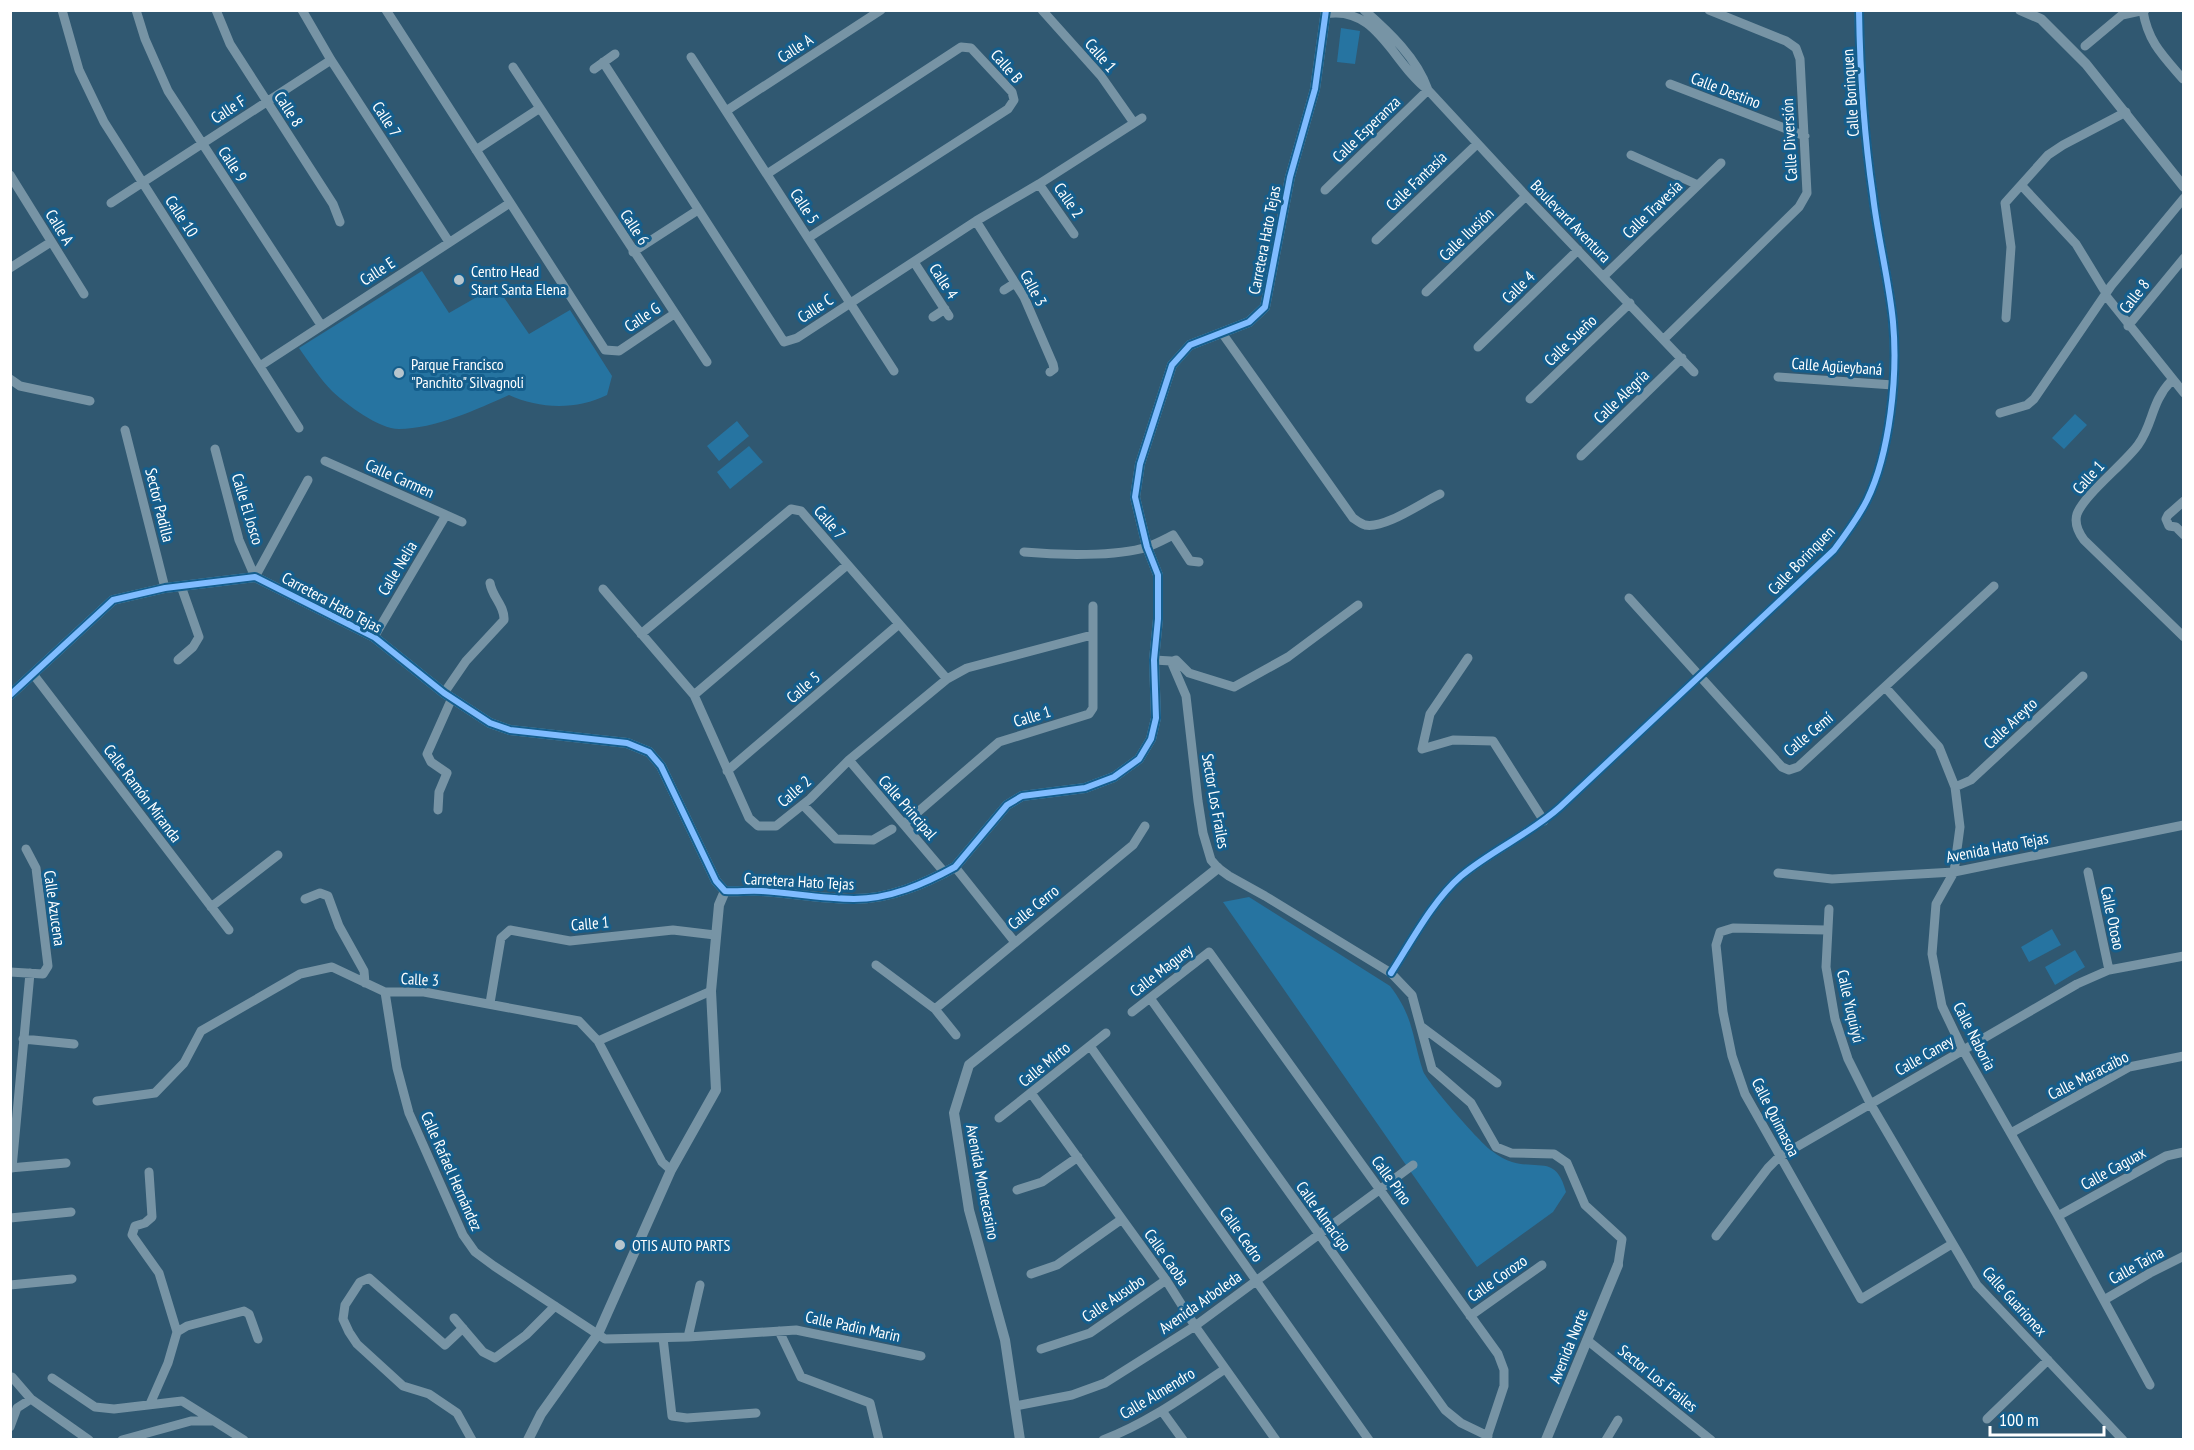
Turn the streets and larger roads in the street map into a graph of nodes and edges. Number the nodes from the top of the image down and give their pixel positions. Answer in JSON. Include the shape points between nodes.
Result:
{"nodes":[{"id":1,"x":62,"y":10,"type":"edge"},
{"id":2,"x":136,"y":10,"type":"edge"},
{"id":3,"x":216,"y":10,"type":"edge"},
{"id":4,"x":302,"y":10,"type":"edge"},
{"id":5,"x":386,"y":10,"type":"edge"},
{"id":6,"x":881,"y":10,"type":"edge"},
{"id":7,"x":1042,"y":10,"type":"edge"},
{"id":8,"x":1364,"y":10,"type":"edge"},
{"id":9,"x":1709,"y":10,"type":"edge"},
{"id":10,"x":1859,"y":10,"type":"edge"},
{"id":11,"x":2020,"y":10,"type":"edge"},
{"id":12,"x":2144,"y":11,"type":"edge"},
{"id":13,"x":1325,"y":12,"type":"edge"},
{"id":14,"x":2037,"y":15,"type":"edge"},
{"id":15,"x":1374,"y":27,"type":"junction"},
{"id":16,"x":2086,"y":31,"type":"dead end"},
{"id":17,"x":2093,"y":39,"type":"junction"},
{"id":18,"x":2085,"y":46,"type":"dead end"},
{"id":19,"x":615,"y":54,"type":"dead end"},
{"id":20,"x":691,"y":57,"type":"dead end"},
{"id":21,"x":331,"y":60,"type":"junction"},
{"id":22,"x":603,"y":62,"type":"junction"},
{"id":23,"x":513,"y":67,"type":"dead end"},
{"id":24,"x":594,"y":69,"type":"dead end"},
{"id":25,"x":2183,"y":79,"type":"edge"},
{"id":26,"x":1670,"y":84,"type":"dead end"},
{"id":27,"x":1428,"y":90,"type":"junction"},
{"id":28,"x":267,"y":102,"type":"junction"},
{"id":29,"x":540,"y":108,"type":"junction"},
{"id":30,"x":726,"y":111,"type":"junction"},
{"id":31,"x":2126,"y":112,"type":"junction"},
{"id":32,"x":1138,"y":120,"type":"joint"},
{"id":33,"x":1805,"y":136,"type":"junction"},
{"id":34,"x":202,"y":143,"type":"junction"},
{"id":35,"x":1477,"y":144,"type":"junction"},
{"id":36,"x":476,"y":150,"type":"junction"},
{"id":37,"x":1631,"y":155,"type":"dead end"},
{"id":38,"x":1721,"y":163,"type":"dead end"},
{"id":39,"x":766,"y":174,"type":"junction"},
{"id":40,"x":10,"y":175,"type":"edge"},
{"id":41,"x":142,"y":183,"type":"junction"},
{"id":42,"x":1039,"y":184,"type":"junction"},
{"id":43,"x":1698,"y":185,"type":"junction"},
{"id":44,"x":2022,"y":186,"type":"junction"},
{"id":45,"x":2184,"y":187,"type":"edge"},
{"id":46,"x":1325,"y":190,"type":"dead end"},
{"id":47,"x":1526,"y":196,"type":"junction"},
{"id":48,"x":2184,"y":198,"type":"edge"},
{"id":49,"x":111,"y":203,"type":"dead end"},
{"id":50,"x":510,"y":203,"type":"junction"},
{"id":51,"x":698,"y":210,"type":"junction"},
{"id":52,"x":976,"y":221,"type":"junction"},
{"id":53,"x":340,"y":222,"type":"dead end"},
{"id":54,"x":1074,"y":234,"type":"dead end"},
{"id":55,"x":808,"y":238,"type":"junction"},
{"id":56,"x":1376,"y":240,"type":"dead end"},
{"id":57,"x":51,"y":242,"type":"junction"},
{"id":58,"x":449,"y":242,"type":"junction"},
{"id":59,"x":1578,"y":250,"type":"junction"},
{"id":60,"x":633,"y":252,"type":"junction"},
{"id":61,"x":2184,"y":258,"type":"edge"},
{"id":62,"x":914,"y":261,"type":"junction"},
{"id":63,"x":10,"y":268,"type":"edge"},
{"id":64,"x":1604,"y":276,"type":"junction"},
{"id":65,"x":1016,"y":283,"type":"junction"},
{"id":66,"x":1004,"y":290,"type":"dead end"},
{"id":67,"x":1426,"y":292,"type":"dead end"},
{"id":68,"x":84,"y":294,"type":"dead end"},
{"id":69,"x":850,"y":303,"type":"junction"},
{"id":70,"x":1630,"y":303,"type":"junction"},
{"id":71,"x":674,"y":314,"type":"junction"},
{"id":72,"x":933,"y":317,"type":"dead end"},
{"id":73,"x":2006,"y":318,"type":"dead end"},
{"id":74,"x":321,"y":325,"type":"junction"},
{"id":75,"x":2128,"y":326,"type":"junction"},
{"id":76,"x":1222,"y":333,"type":"junction"},
{"id":77,"x":1664,"y":339,"type":"junction"},
{"id":78,"x":1478,"y":347,"type":"dead end"},
{"id":79,"x":1682,"y":358,"type":"junction"},
{"id":80,"x":707,"y":362,"type":"dead end"},
{"id":81,"x":260,"y":366,"type":"junction"},
{"id":82,"x":894,"y":371,"type":"dead end"},
{"id":83,"x":1050,"y":372,"type":"dead end"},
{"id":84,"x":1694,"y":372,"type":"dead end"},
{"id":85,"x":1778,"y":377,"type":"dead end"},
{"id":86,"x":10,"y":379,"type":"edge"},
{"id":87,"x":2172,"y":381,"type":"junction"},
{"id":88,"x":1893,"y":385,"type":"junction"},
{"id":89,"x":2184,"y":393,"type":"edge"},
{"id":90,"x":1530,"y":399,"type":"dead end"},
{"id":91,"x":90,"y":401,"type":"dead end"},
{"id":92,"x":2000,"y":413,"type":"dead end"},
{"id":93,"x":299,"y":428,"type":"dead end"},
{"id":94,"x":126,"y":430,"type":"dead end"},
{"id":95,"x":215,"y":449,"type":"dead end"},
{"id":96,"x":1581,"y":456,"type":"dead end"},
{"id":97,"x":325,"y":461,"type":"dead end"},
{"id":98,"x":309,"y":480,"type":"dead end"},
{"id":99,"x":1440,"y":495,"type":"dead end"},
{"id":100,"x":2184,"y":501,"type":"edge"},
{"id":101,"x":446,"y":515,"type":"junction"},
{"id":102,"x":462,"y":522,"type":"dead end"},
{"id":103,"x":2184,"y":535,"type":"edge"},
{"id":104,"x":1147,"y":547,"type":"junction"},
{"id":105,"x":1024,"y":552,"type":"dead end"},
{"id":106,"x":1199,"y":562,"type":"dead end"},
{"id":107,"x":847,"y":565,"type":"junction"},
{"id":108,"x":255,"y":577,"type":"junction"},
{"id":109,"x":490,"y":584,"type":"dead end"},
{"id":110,"x":181,"y":586,"type":"junction"},
{"id":111,"x":1994,"y":586,"type":"dead end"},
{"id":112,"x":165,"y":588,"type":"junction"},
{"id":113,"x":603,"y":589,"type":"dead end"},
{"id":114,"x":1629,"y":598,"type":"dead end"},
{"id":115,"x":1358,"y":605,"type":"dead end"},
{"id":116,"x":1093,"y":606,"type":"dead end"},
{"id":117,"x":899,"y":624,"type":"junction"},
{"id":118,"x":641,"y":634,"type":"junction"},
{"id":119,"x":1092,"y":635,"type":"junction"},
{"id":120,"x":374,"y":637,"type":"junction"},
{"id":121,"x":2184,"y":638,"type":"edge"},
{"id":122,"x":1468,"y":658,"type":"dead end"},
{"id":123,"x":178,"y":660,"type":"dead end"},
{"id":124,"x":1154,"y":660,"type":"junction"},
{"id":125,"x":1171,"y":661,"type":"junction"},
{"id":126,"x":33,"y":674,"type":"junction"},
{"id":127,"x":1700,"y":675,"type":"junction"},
{"id":128,"x":2083,"y":675,"type":"dead end"},
{"id":129,"x":947,"y":679,"type":"junction"},
{"id":130,"x":1885,"y":687,"type":"junction"},
{"id":131,"x":10,"y":695,"type":"edge"},
{"id":132,"x":448,"y":695,"type":"junction"},
{"id":133,"x":694,"y":695,"type":"junction"},
{"id":134,"x":849,"y":760,"type":"junction"},
{"id":135,"x":726,"y":771,"type":"junction"},
{"id":136,"x":1955,"y":787,"type":"junction"},
{"id":137,"x":803,"y":804,"type":"junction"},
{"id":138,"x":438,"y":810,"type":"dead end"},
{"id":139,"x":1544,"y":821,"type":"junction"},
{"id":140,"x":904,"y":824,"type":"junction"},
{"id":141,"x":2184,"y":825,"type":"edge"},
{"id":142,"x":1145,"y":826,"type":"dead end"},
{"id":143,"x":892,"y":829,"type":"dead end"},
{"id":144,"x":26,"y":849,"type":"dead end"},
{"id":145,"x":278,"y":855,"type":"dead end"},
{"id":146,"x":1218,"y":868,"type":"junction"},
{"id":147,"x":950,"y":870,"type":"junction"},
{"id":148,"x":1954,"y":872,"type":"junction"},
{"id":149,"x":2088,"y":872,"type":"dead end"},
{"id":150,"x":1778,"y":873,"type":"dead end"},
{"id":151,"x":725,"y":891,"type":"junction"},
{"id":152,"x":305,"y":898,"type":"dead end"},
{"id":153,"x":211,"y":907,"type":"junction"},
{"id":154,"x":1829,"y":909,"type":"dead end"},
{"id":155,"x":228,"y":930,"type":"dead end"},
{"id":156,"x":1827,"y":930,"type":"junction"},
{"id":157,"x":715,"y":935,"type":"junction"},
{"id":158,"x":1014,"y":941,"type":"junction"},
{"id":159,"x":1209,"y":952,"type":"joint"},
{"id":160,"x":2184,"y":956,"type":"edge"},
{"id":161,"x":876,"y":965,"type":"dead end"},
{"id":162,"x":2109,"y":970,"type":"junction"},
{"id":163,"x":10,"y":972,"type":"edge"},
{"id":164,"x":1391,"y":973,"type":"junction"},
{"id":165,"x":30,"y":974,"type":"junction"},
{"id":166,"x":364,"y":983,"type":"junction"},
{"id":167,"x":711,"y":991,"type":"junction"},
{"id":168,"x":384,"y":992,"type":"junction"},
{"id":169,"x":1150,"y":999,"type":"junction"},
{"id":170,"x":490,"y":1003,"type":"junction"},
{"id":171,"x":935,"y":1009,"type":"junction"},
{"id":172,"x":1132,"y":1012,"type":"dead end"},
{"id":173,"x":1422,"y":1028,"type":"junction"},
{"id":174,"x":1106,"y":1033,"type":"dead end"},
{"id":175,"x":956,"y":1035,"type":"dead end"},
{"id":176,"x":23,"y":1039,"type":"junction"},
{"id":177,"x":598,"y":1041,"type":"junction"},
{"id":178,"x":74,"y":1044,"type":"dead end"},
{"id":179,"x":1090,"y":1046,"type":"junction"},
{"id":180,"x":1963,"y":1050,"type":"junction"},
{"id":181,"x":2184,"y":1056,"type":"edge"},
{"id":182,"x":1497,"y":1083,"type":"dead end"},
{"id":183,"x":1031,"y":1093,"type":"junction"},
{"id":184,"x":97,"y":1101,"type":"dead end"},
{"id":185,"x":1870,"y":1103,"type":"junction"},
{"id":186,"x":999,"y":1118,"type":"dead end"},
{"id":187,"x":2011,"y":1133,"type":"junction"},
{"id":188,"x":2184,"y":1152,"type":"edge"},
{"id":189,"x":1078,"y":1157,"type":"junction"},
{"id":190,"x":1779,"y":1157,"type":"junction"},
{"id":191,"x":66,"y":1163,"type":"dead end"},
{"id":192,"x":1413,"y":1166,"type":"dead end"},
{"id":193,"x":11,"y":1168,"type":"edge"},
{"id":194,"x":671,"y":1170,"type":"junction"},
{"id":195,"x":149,"y":1172,"type":"dead end"},
{"id":196,"x":1017,"y":1190,"type":"dead end"},
{"id":197,"x":1380,"y":1190,"type":"junction"},
{"id":198,"x":71,"y":1212,"type":"dead end"},
{"id":199,"x":2058,"y":1216,"type":"junction"},
{"id":200,"x":10,"y":1218,"type":"edge"},
{"id":201,"x":1122,"y":1219,"type":"junction"},
{"id":202,"x":1319,"y":1234,"type":"junction"},
{"id":203,"x":1716,"y":1236,"type":"dead end"},
{"id":204,"x":1952,"y":1244,"type":"junction"},
{"id":205,"x":2184,"y":1256,"type":"edge"},
{"id":206,"x":1542,"y":1265,"type":"dead end"},
{"id":207,"x":1617,"y":1265,"type":"joint"},
{"id":208,"x":1030,"y":1274,"type":"dead end"},
{"id":209,"x":72,"y":1279,"type":"dead end"},
{"id":210,"x":1166,"y":1280,"type":"junction"},
{"id":211,"x":1256,"y":1281,"type":"junction"},
{"id":212,"x":10,"y":1285,"type":"edge"},
{"id":213,"x":700,"y":1286,"type":"dead end"},
{"id":214,"x":2104,"y":1300,"type":"junction"},
{"id":215,"x":555,"y":1306,"type":"junction"},
{"id":216,"x":1470,"y":1316,"type":"junction"},
{"id":217,"x":454,"y":1318,"type":"dead end"},
{"id":218,"x":1196,"y":1326,"type":"junction"},
{"id":219,"x":463,"y":1328,"type":"junction"},
{"id":220,"x":779,"y":1331,"type":"junction"},
{"id":221,"x":177,"y":1332,"type":"junction"},
{"id":222,"x":598,"y":1334,"type":"junction"},
{"id":223,"x":688,"y":1337,"type":"junction"},
{"id":224,"x":663,"y":1338,"type":"junction"},
{"id":225,"x":258,"y":1339,"type":"dead end"},
{"id":226,"x":1587,"y":1340,"type":"junction"},
{"id":227,"x":1041,"y":1349,"type":"dead end"},
{"id":228,"x":921,"y":1356,"type":"dead end"},
{"id":229,"x":2049,"y":1360,"type":"junction"},
{"id":230,"x":1225,"y":1369,"type":"junction"},
{"id":231,"x":12,"y":1377,"type":"edge"},
{"id":232,"x":52,"y":1378,"type":"dead end"},
{"id":233,"x":2150,"y":1385,"type":"dead end"},
{"id":234,"x":31,"y":1399,"type":"junction"},
{"id":235,"x":150,"y":1404,"type":"junction"},
{"id":236,"x":1015,"y":1406,"type":"junction"},
{"id":237,"x":1162,"y":1411,"type":"junction"},
{"id":238,"x":756,"y":1413,"type":"dead end"},
{"id":239,"x":1987,"y":1419,"type":"dead end"},
{"id":240,"x":1618,"y":1420,"type":"dead end"},
{"id":241,"x":214,"y":1421,"type":"junction"},
{"id":242,"x":10,"y":1427,"type":"edge"},
{"id":243,"x":1487,"y":1438,"type":"edge"},
{"id":244,"x":89,"y":1440,"type":"edge"},
{"id":245,"x":122,"y":1440,"type":"edge"},
{"id":246,"x":244,"y":1440,"type":"edge"},
{"id":247,"x":472,"y":1440,"type":"edge"},
{"id":248,"x":528,"y":1440,"type":"edge"},
{"id":249,"x":879,"y":1440,"type":"edge"},
{"id":250,"x":1020,"y":1440,"type":"edge"},
{"id":251,"x":1102,"y":1440,"type":"edge"},
{"id":252,"x":1183,"y":1440,"type":"edge"},
{"id":253,"x":1276,"y":1440,"type":"edge"},
{"id":254,"x":1369,"y":1440,"type":"edge"},
{"id":255,"x":1546,"y":1440,"type":"edge"},
{"id":256,"x":1606,"y":1440,"type":"edge"},
{"id":257,"x":1711,"y":1440,"type":"edge"},
{"id":258,"x":2123,"y":1440,"type":"edge"}],
"edges":[{"from":1,"to":41,"type":"street","name":"Calle 10","via":[[79,70],[104,122]]},
{"from":2,"to":34,"type":"street","name":"Calle 9","via":[[168,91]]},
{"from":3,"to":28,"type":"street","name":"Calle 8","via":[[230,44]]},
{"from":4,"to":21,"type":"street","name":"Calle 7"},
{"from":5,"to":36,"type":"street"},
{"from":6,"to":30,"type":"street","name":"Calle A"},
{"from":7,"to":32,"type":"street","name":"Calle 1"},
{"from":8,"to":15,"type":"street","name":"Boulevard Aventura"},
{"from":9,"to":33,"type":"street","name":"Calle Diversión","via":[[1796,48]]},
{"from":10,"to":88,"type":"street","name":"Calle Borinquen","via":[[1861,79],[1873,197],[1893,324]]},
{"from":11,"to":14,"type":"street"},
{"from":12,"to":17,"type":"street","via":[[2122,15]]},
{"from":12,"to":25,"type":"street","via":[[2146,29],[2154,45]]},
{"from":13,"to":15,"type":"street","name":"Boulevard Aventura","via":[[1348,13]]},
{"from":13,"to":76,"type":"street","name":"Carretera Hato Tejas","via":[[1315,89],[1290,177],[1265,307],[1249,322]]},
{"from":14,"to":31,"type":"street"},
{"from":15,"to":27,"type":"street","name":"Boulevard Aventura","via":[[1398,60]]},
{"from":15,"to":27,"type":"street","name":"Boulevard Aventura","via":[[1422,74]]},
{"from":16,"to":17,"type":"street"},
{"from":17,"to":18,"type":"street"},
{"from":19,"to":22,"type":"street"},
{"from":20,"to":30,"type":"street","name":"Calle 5"},
{"from":21,"to":28,"type":"street","name":"Calle F"},
{"from":21,"to":58,"type":"street","name":"Calle 7"},
{"from":22,"to":24,"type":"street"},
{"from":22,"to":51,"type":"street","name":"Calle C"},
{"from":23,"to":29,"type":"street","name":"Calle 6"},
{"from":26,"to":33,"type":"street","name":"Calle Destino"},
{"from":27,"to":35,"type":"street","name":"Boulevard Aventura"},
{"from":27,"to":46,"type":"street","name":"Calle Esperanza"},
{"from":28,"to":34,"type":"street","name":"Calle F"},
{"from":28,"to":53,"type":"street","name":"Calle 8","via":[[333,204]]},
{"from":29,"to":36,"type":"street"},
{"from":29,"to":60,"type":"street","name":"Calle 6"},
{"from":30,"to":39,"type":"street","name":"Calle 5"},
{"from":31,"to":44,"type":"street","via":[[2055,150]]},
{"from":31,"to":45,"type":"street"},
{"from":32,"to":42,"type":"street","name":"Calle C"},
{"from":33,"to":77,"type":"street","name":"Calle Diversión","via":[[1804,200]]},
{"from":34,"to":41,"type":"street","name":"Calle F"},
{"from":34,"to":74,"type":"street","name":"Calle 9"},
{"from":35,"to":47,"type":"street","name":"Boulevard Aventura"},
{"from":35,"to":56,"type":"street","name":"Calle Fantasía"},
{"from":36,"to":50,"type":"street"},
{"from":37,"to":43,"type":"street"},
{"from":38,"to":43,"type":"street","name":"Calle Travesía"},
{"from":39,"to":55,"type":"street","name":"Calle 5"},
{"from":39,"to":55,"type":"street","name":"Calle B","via":[[961,47],[971,48],[1012,92],[1014,100],[1008,109]]},
{"from":40,"to":57,"type":"street","name":"Calle A"},
{"from":41,"to":49,"type":"street","name":"Calle F"},
{"from":41,"to":81,"type":"street","name":"Calle 10"},
{"from":42,"to":52,"type":"street","name":"Calle C"},
{"from":42,"to":54,"type":"street","name":"Calle 2"},
{"from":43,"to":64,"type":"street","name":"Calle Travesía"},
{"from":44,"to":73,"type":"street","via":[[2004,204],[2011,247]]},
{"from":44,"to":75,"type":"street","via":[[2076,244]]},
{"from":47,"to":59,"type":"street","name":"Boulevard Aventura"},
{"from":47,"to":67,"type":"street","name":"Calle Ilusión"},
{"from":48,"to":92,"type":"street","via":[[2111,286],[2031,402]]},
{"from":50,"to":58,"type":"street","name":"Calle E"},
{"from":50,"to":71,"type":"street","name":"Calle G","via":[[605,350],[619,351]]},
{"from":51,"to":60,"type":"street"},
{"from":51,"to":69,"type":"street","name":"Calle C","via":[[784,342],[797,338]]},
{"from":52,"to":62,"type":"street","name":"Calle C"},
{"from":52,"to":65,"type":"street","name":"Calle 3"},
{"from":55,"to":69,"type":"street","name":"Calle 5"},
{"from":57,"to":63,"type":"street"},
{"from":57,"to":68,"type":"street","name":"Calle A"},
{"from":58,"to":74,"type":"street","name":"Calle E"},
{"from":59,"to":64,"type":"street","name":"Boulevard Aventura"},
{"from":59,"to":78,"type":"street","name":"Calle 4"},
{"from":60,"to":71,"type":"street","name":"Calle 6"},
{"from":61,"to":75,"type":"street","name":"Calle 8"},
{"from":62,"to":69,"type":"street","name":"Calle C"},
{"from":62,"to":72,"type":"street","name":"Calle 4","via":[[947,313]]},
{"from":64,"to":70,"type":"street","name":"Boulevard Aventura"},
{"from":65,"to":66,"type":"street"},
{"from":65,"to":83,"type":"street","name":"Calle 3","via":[[1053,364]]},
{"from":69,"to":82,"type":"street","name":"Calle 5"},
{"from":70,"to":77,"type":"street","name":"Boulevard Aventura"},
{"from":70,"to":90,"type":"street","name":"Calle Sueño"},
{"from":71,"to":80,"type":"street","name":"Calle 6"},
{"from":74,"to":81,"type":"street","name":"Calle E"},
{"from":75,"to":87,"type":"street","name":"Calle 8"},
{"from":76,"to":99,"type":"street","via":[[1353,518],[1366,525],[1381,523]]},
{"from":76,"to":104,"type":"street","name":"Carretera Hato Tejas","via":[[1190,345],[1172,365],[1140,464],[1135,497]]},
{"from":77,"to":79,"type":"street","name":"Boulevard Aventura"},
{"from":79,"to":84,"type":"street","name":"Boulevard Aventura"},
{"from":79,"to":96,"type":"street","name":"Calle Alegría"},
{"from":81,"to":93,"type":"street","name":"Calle 10","via":[[293,409]]},
{"from":85,"to":88,"type":"street","name":"Calle Agüeybaná"},
{"from":86,"to":91,"type":"street","via":[[20,386]]},
{"from":87,"to":89,"type":"street"},
{"from":87,"to":121,"type":"street","name":"Calle 1","via":[[2159,395],[2139,443],[2082,506],[2076,527],[2084,540]]},
{"from":88,"to":127,"type":"street","name":"Calle Borinquen","via":[[1884,452],[1866,501],[1851,526],[1819,565]]},
{"from":94,"to":112,"type":"street","name":"Sector Padilla"},
{"from":95,"to":108,"type":"street","name":"Calle El Josco","via":[[239,540]]},
{"from":97,"to":101,"type":"street","name":"Calle Carmen"},
{"from":98,"to":108,"type":"street"},
{"from":100,"to":103,"type":"street","via":[[2166,519],[2169,526]]},
{"from":101,"to":102,"type":"street","name":"Calle Carmen"},
{"from":101,"to":120,"type":"street","name":"Calle Nelia"},
{"from":104,"to":105,"type":"street","via":[[1073,554]]},
{"from":104,"to":106,"type":"street","via":[[1173,535],[1190,561]]},
{"from":104,"to":124,"type":"street","name":"Carretera Hato Tejas","via":[[1158,575]]},
{"from":107,"to":117,"type":"street","name":"Calle 7"},
{"from":107,"to":118,"type":"street","name":"Calle 7","via":[[801,511],[791,509]]},
{"from":107,"to":133,"type":"street"},
{"from":108,"to":110,"type":"street","name":"Carretera Hato Tejas"},
{"from":108,"to":120,"type":"street","name":"Carretera Hato Tejas"},
{"from":109,"to":132,"type":"street","via":[[505,613],[504,620],[466,661]]},
{"from":110,"to":112,"type":"street","name":"Carretera Hato Tejas"},
{"from":110,"to":123,"type":"street","via":[[199,637],[194,647]]},
{"from":111,"to":130,"type":"street","name":"Calle Cemí"},
{"from":112,"to":126,"type":"street","name":"Carretera Hato Tejas","via":[[113,600]]},
{"from":113,"to":118,"type":"street","name":"Calle 2"},
{"from":114,"to":127,"type":"street","name":"Calle Cemí"},
{"from":115,"to":125,"type":"street","via":[[1288,657],[1234,687],[1189,673],[1176,660]]},
{"from":116,"to":119,"type":"street","name":"Calle 1"},
{"from":117,"to":129,"type":"street","name":"Calle 7"},
{"from":117,"to":135,"type":"street","name":"Calle 5"},
{"from":118,"to":133,"type":"street","name":"Calle 2"},
{"from":119,"to":129,"type":"street","name":"Calle 2","via":[[968,668]]},
{"from":119,"to":140,"type":"street","name":"Calle 1","via":[[1093,708],[1089,714],[999,742]]},
{"from":120,"to":132,"type":"street","name":"Carretera Hato Tejas"},
{"from":122,"to":139,"type":"street","via":[[1430,714],[1422,749],[1454,740],[1493,741]]},
{"from":124,"to":125,"type":"street"},
{"from":124,"to":147,"type":"street","name":"Carretera Hato Tejas","via":[[1156,718],[1151,740],[1139,759],[1114,777],[1085,788],[1022,796],[1007,805]]},
{"from":125,"to":146,"type":"street","name":"Sector Los Frailes","via":[[1186,696],[1203,833],[1211,860]]},
{"from":126,"to":131,"type":"street","name":"Carretera Hato Tejas"},
{"from":126,"to":153,"type":"street","name":"Calle Ramón Miranda"},
{"from":127,"to":130,"type":"street","name":"Calle Cemí","via":[[1782,767],[1789,770],[1798,767]]},
{"from":127,"to":139,"type":"street","name":"Calle Borinquen"},
{"from":128,"to":136,"type":"street","name":"Calle Areyto","via":[[1971,780]]},
{"from":129,"to":134,"type":"street","name":"Calle 2"},
{"from":130,"to":136,"type":"street","name":"Calle Naboria","via":[[1939,747]]},
{"from":132,"to":138,"type":"street","via":[[427,754],[431,762],[447,773],[439,792]]},
{"from":132,"to":151,"type":"street","name":"Carretera Hato Tejas","via":[[490,723],[510,730],[627,743],[649,752],[661,766],[716,881]]},
{"from":133,"to":135,"type":"street","name":"Calle 2"},
{"from":134,"to":137,"type":"street","name":"Calle 2"},
{"from":134,"to":140,"type":"street","name":"Calle Principal"},
{"from":135,"to":137,"type":"street","name":"Calle 2","via":[[749,818],[758,826],[776,826]]},
{"from":136,"to":148,"type":"street","name":"Calle Naboria","via":[[1960,826]]},
{"from":137,"to":143,"type":"street","via":[[836,839],[873,840]]},
{"from":139,"to":164,"type":"street","name":"Calle Borinquen","via":[[1460,877],[1436,905]]},
{"from":140,"to":147,"type":"street","name":"Calle Principal"},
{"from":141,"to":148,"type":"street","name":"Avenida Hato Tejas"},
{"from":142,"to":158,"type":"street","name":"Calle Cerro","via":[[1133,845]]},
{"from":144,"to":165,"type":"street","name":"Calle Azucena","via":[[36,868],[48,966],[43,974]]},
{"from":145,"to":153,"type":"street"},
{"from":146,"to":164,"type":"street","name":"Sector Los Frailes"},
{"from":146,"to":236,"type":"street","name":"Avenida Montecasino","via":[[969,1065],[954,1113],[969,1210],[1005,1340]]},
{"from":147,"to":151,"type":"street","name":"Carretera Hato Tejas","via":[[905,889],[854,899]]},
{"from":147,"to":158,"type":"street","name":"Calle Principal"},
{"from":148,"to":150,"type":"street","name":"Avenida Hato Tejas","via":[[1832,879]]},
{"from":148,"to":180,"type":"street","name":"Calle Naboria","via":[[1936,904],[1932,954],[1942,1006]]},
{"from":149,"to":162,"type":"street","name":"Calle Otoao"},
{"from":151,"to":157,"type":"street"},
{"from":152,"to":166,"type":"street","via":[[320,893],[328,896],[339,926],[364,971]]},
{"from":153,"to":155,"type":"street","name":"Calle Ramón Miranda"},
{"from":154,"to":156,"type":"street","name":"Calle Yuquiyú"},
{"from":156,"to":185,"type":"street","name":"Calle Yuquiyú","via":[[1826,967],[1835,1019],[1848,1059]]},
{"from":156,"to":190,"type":"street","name":"Calle Quimasoa","via":[[1733,928],[1720,932],[1716,945],[1732,1056],[1745,1094]]},
{"from":157,"to":167,"type":"street"},
{"from":157,"to":170,"type":"street","name":"Calle 1","via":[[673,930],[570,941],[510,930],[501,938]]},
{"from":158,"to":171,"type":"street","name":"Calle Cerro"},
{"from":159,"to":169,"type":"street","name":"Calle Maguey"},
{"from":159,"to":197,"type":"street","name":"Calle Pino"},
{"from":160,"to":162,"type":"street","name":"Calle Caney"},
{"from":161,"to":171,"type":"street"},
{"from":162,"to":180,"type":"street","name":"Calle Caney","via":[[2077,984]]},
{"from":163,"to":165,"type":"street"},
{"from":164,"to":173,"type":"street","name":"Sector Los Frailes","via":[[1412,994]]},
{"from":165,"to":176,"type":"street"},
{"from":166,"to":168,"type":"street","name":"Calle 3"},
{"from":166,"to":184,"type":"street","name":"Calle 3","via":[[332,967],[300,974],[201,1031],[184,1063],[154,1093]]},
{"from":167,"to":177,"type":"street"},
{"from":167,"to":194,"type":"street","via":[[716,1090]]},
{"from":168,"to":170,"type":"street","name":"Calle 3","via":[[424,992]]},
{"from":168,"to":215,"type":"street","name":"Calle Rafael Hernández","via":[[397,1068],[410,1113],[463,1235],[484,1259]]},
{"from":169,"to":172,"type":"street","name":"Calle Maguey"},
{"from":169,"to":202,"type":"street","name":"Calle Almacigo"},
{"from":170,"to":177,"type":"street","name":"Calle 3","via":[[579,1021]]},
{"from":171,"to":175,"type":"street"},
{"from":173,"to":182,"type":"street"},
{"from":173,"to":207,"type":"street","via":[[1432,1069],[1471,1103],[1496,1147],[1510,1153],[1554,1154],[1567,1163],[1585,1205],[1622,1239]]},
{"from":174,"to":179,"type":"street","name":"Calle Mirto"},
{"from":176,"to":178,"type":"street"},
{"from":176,"to":193,"type":"street"},
{"from":177,"to":194,"type":"street","name":"Calle 3","via":[[662,1162]]},
{"from":179,"to":183,"type":"street","name":"Calle Mirto"},
{"from":179,"to":211,"type":"street","name":"Calle Cedro"},
{"from":180,"to":185,"type":"street","name":"Calle Caney"},
{"from":180,"to":187,"type":"street","name":"Calle Naboria"},
{"from":181,"to":187,"type":"street","name":"Calle Maracaibo","via":[[2129,1067]]},
{"from":183,"to":186,"type":"street","name":"Calle Mirto"},
{"from":183,"to":189,"type":"street","name":"Calle Caoba"},
{"from":185,"to":190,"type":"street","name":"Calle Caney"},
{"from":185,"to":204,"type":"street","name":"Calle Guarionex"},
{"from":187,"to":199,"type":"street","name":"Calle Naboria"},
{"from":188,"to":199,"type":"street","name":"Calle Caguax","via":[[2166,1156]]},
{"from":189,"to":196,"type":"street","via":[[1042,1182]]},
{"from":189,"to":201,"type":"street","name":"Calle Caoba"},
{"from":190,"to":203,"type":"street","name":"Calle Caney"},
{"from":190,"to":204,"type":"street","name":"Calle Quimasoa","via":[[1861,1299]]},
{"from":191,"to":193,"type":"street"},
{"from":192,"to":197,"type":"street","name":"Avenida Arboleda"},
{"from":194,"to":222,"type":"street"},
{"from":195,"to":221,"type":"street","via":[[152,1217],[135,1226],[132,1235],[159,1273]]},
{"from":197,"to":202,"type":"street","name":"Avenida Arboleda"},
{"from":197,"to":216,"type":"street","name":"Calle Pino"},
{"from":198,"to":200,"type":"street"},
{"from":199,"to":214,"type":"street","name":"Calle Naboria"},
{"from":201,"to":208,"type":"street","via":[[1057,1265]]},
{"from":201,"to":210,"type":"street","name":"Calle Caoba"},
{"from":202,"to":211,"type":"street","name":"Avenida Arboleda"},
{"from":202,"to":243,"type":"street","name":"Calle Almacigo","via":[[1445,1410]]},
{"from":204,"to":229,"type":"street","name":"Calle Guarionex","via":[[1977,1285]]},
{"from":205,"to":214,"type":"street","name":"Calle Taína"},
{"from":206,"to":216,"type":"street","name":"Calle Corozo"},
{"from":207,"to":226,"type":"street","name":"Avenida Norte"},
{"from":209,"to":212,"type":"street"},
{"from":210,"to":218,"type":"street","name":"Calle Caoba"},
{"from":210,"to":227,"type":"street","name":"Calle Ausubo","via":[[1090,1333]]},
{"from":211,"to":218,"type":"street","name":"Avenida Arboleda"},
{"from":211,"to":254,"type":"street","name":"Calle Cedro"},
{"from":213,"to":223,"type":"street"},
{"from":214,"to":233,"type":"street","name":"Calle Naboria"},
{"from":215,"to":219,"type":"street","via":[[495,1358],[483,1352]]},
{"from":215,"to":222,"type":"street","name":"Calle Rafael Hernández"},
{"from":216,"to":243,"type":"street","name":"Calle Pino","via":[[1498,1354],[1504,1370],[1504,1386]]},
{"from":217,"to":219,"type":"street"},
{"from":218,"to":230,"type":"street","name":"Calle Caoba"},
{"from":218,"to":236,"type":"street","name":"Avenida Arboleda","via":[[1105,1383],[1072,1395]]},
{"from":219,"to":247,"type":"street","via":[[444,1345],[369,1278],[360,1282],[345,1305],[343,1319],[357,1344],[403,1386],[429,1394],[457,1413]]},
{"from":220,"to":223,"type":"street","name":"Calle Padin Marin"},
{"from":220,"to":228,"type":"street","name":"Calle Padin Marin","via":[[796,1330]]},
{"from":220,"to":249,"type":"street","via":[[801,1377],[870,1403]]},
{"from":221,"to":225,"type":"street","via":[[244,1311],[249,1314]]},
{"from":221,"to":235,"type":"street"},
{"from":222,"to":224,"type":"street","name":"Calle Padin Marin","via":[[606,1339]]},
{"from":222,"to":248,"type":"street","via":[[541,1414]]},
{"from":223,"to":224,"type":"street","name":"Calle Padin Marin"},
{"from":224,"to":238,"type":"street","via":[[672,1416]]},
{"from":226,"to":255,"type":"street","name":"Avenida Norte"},
{"from":226,"to":257,"type":"street","name":"Sector Los Frailes"},
{"from":229,"to":239,"type":"street"},
{"from":229,"to":258,"type":"street","name":"Calle Guarionex"},
{"from":230,"to":237,"type":"street","name":"Calle Almendro"},
{"from":230,"to":253,"type":"street","name":"Calle Caoba"},
{"from":231,"to":234,"type":"street"},
{"from":232,"to":235,"type":"street","via":[[96,1407]]},
{"from":234,"to":242,"type":"street","via":[[17,1408]]},
{"from":234,"to":244,"type":"street"},
{"from":235,"to":241,"type":"street","via":[[182,1401]]},
{"from":236,"to":250,"type":"street","name":"Avenida Montecasino"},
{"from":237,"to":251,"type":"street","name":"Calle Almendro"},
{"from":237,"to":252,"type":"street"},
{"from":240,"to":256,"type":"street"},
{"from":241,"to":245,"type":"street","via":[[191,1421]]},
{"from":241,"to":246,"type":"street"}]}
